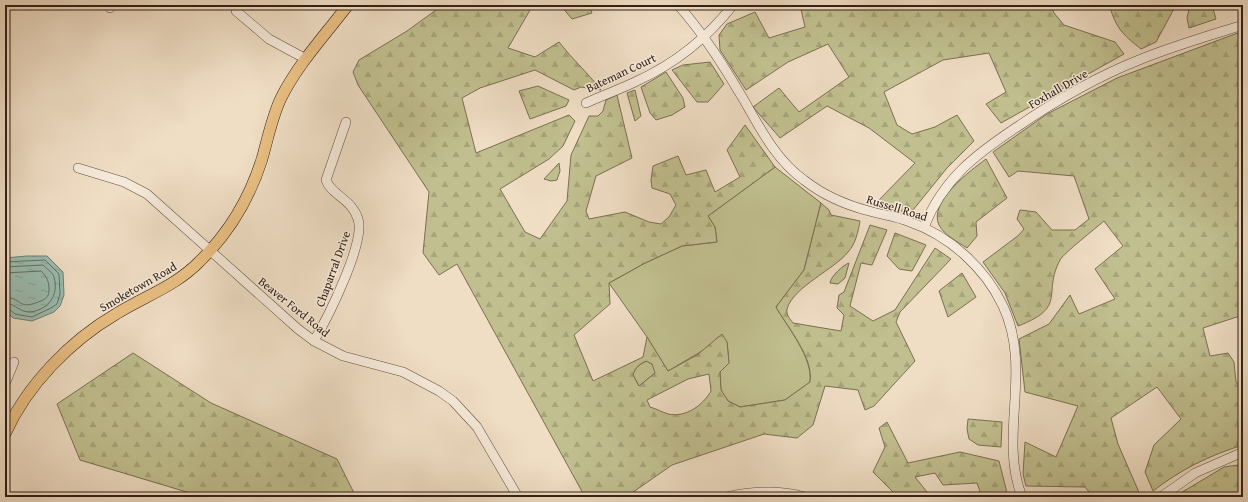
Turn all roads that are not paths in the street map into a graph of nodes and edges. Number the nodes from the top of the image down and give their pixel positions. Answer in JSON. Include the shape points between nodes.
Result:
{"nodes":[{"id":1,"x":348,"y":5,"type":"edge"},
{"id":2,"x":678,"y":5,"type":"edge"},
{"id":3,"x":733,"y":5,"type":"edge"},
{"id":4,"x":236,"y":12,"type":"dead end"},
{"id":5,"x":1243,"y":25,"type":"edge"},
{"id":6,"x":704,"y":36,"type":"junction"},
{"id":7,"x":306,"y":60,"type":"junction"},
{"id":8,"x":586,"y":103,"type":"dead end"},
{"id":9,"x":346,"y":122,"type":"dead end"},
{"id":10,"x":78,"y":168,"type":"dead end"},
{"id":11,"x":924,"y":227,"type":"junction"},
{"id":12,"x":210,"y":251,"type":"junction"},
{"id":13,"x":314,"y":341,"type":"junction"},
{"id":14,"x":14,"y":362,"type":"dead end"},
{"id":15,"x":5,"y":384,"type":"edge"},
{"id":16,"x":5,"y":434,"type":"edge"},
{"id":17,"x":1243,"y":452,"type":"edge"},
{"id":18,"x":518,"y":497,"type":"edge"},
{"id":19,"x":726,"y":497,"type":"edge"},
{"id":20,"x":805,"y":497,"type":"edge"},
{"id":21,"x":1022,"y":497,"type":"edge"},
{"id":22,"x":1161,"y":497,"type":"edge"}],
"edges":[{"from":1,"to":7,"type":"main road","name":"Smoketown Road"},
{"from":2,"to":6,"type":"street","name":"Russell Road"},
{"from":3,"to":6,"type":"street","name":"Bateman Court"},
{"from":4,"to":7,"type":"street","via":[[269,39]]},
{"from":5,"to":11,"type":"street","name":"Foxhall Drive","via":[[1139,60],[1047,107],[988,147],[961,169],[934,203]]},
{"from":6,"to":8,"type":"street","name":"Bateman Court","via":[[655,72]]},
{"from":6,"to":11,"type":"street","name":"Russell Road","via":[[766,139],[789,168],[814,188],[837,200]]},
{"from":7,"to":12,"type":"main road","name":"Smoketown Road","via":[[280,99],[248,195],[230,226]]},
{"from":9,"to":13,"type":"street","name":"Chaparral Drive","via":[[326,180],[331,189],[348,201],[354,209],[359,220],[359,234],[336,301]]},
{"from":10,"to":12,"type":"street","name":"Beaver Ford Road","via":[[124,182],[147,194]]},
{"from":11,"to":21,"type":"street","name":"Russell Road","via":[[969,258],[991,284],[1004,308],[1016,359],[1013,452],[1015,474]]},
{"from":12,"to":13,"type":"street","name":"Beaver Ford Road"},
{"from":12,"to":16,"type":"main road","name":"Smoketown Road","via":[[172,284],[117,313],[84,336],[33,387]]},
{"from":13,"to":18,"type":"street","name":"Beaver Ford Road","via":[[358,362],[384,366],[414,377],[453,401],[480,432]]},
{"from":14,"to":15,"type":"street"},
{"from":17,"to":22,"type":"street","via":[[1196,473]]},
{"from":19,"to":20,"type":"street","via":[[766,492]]}]}
